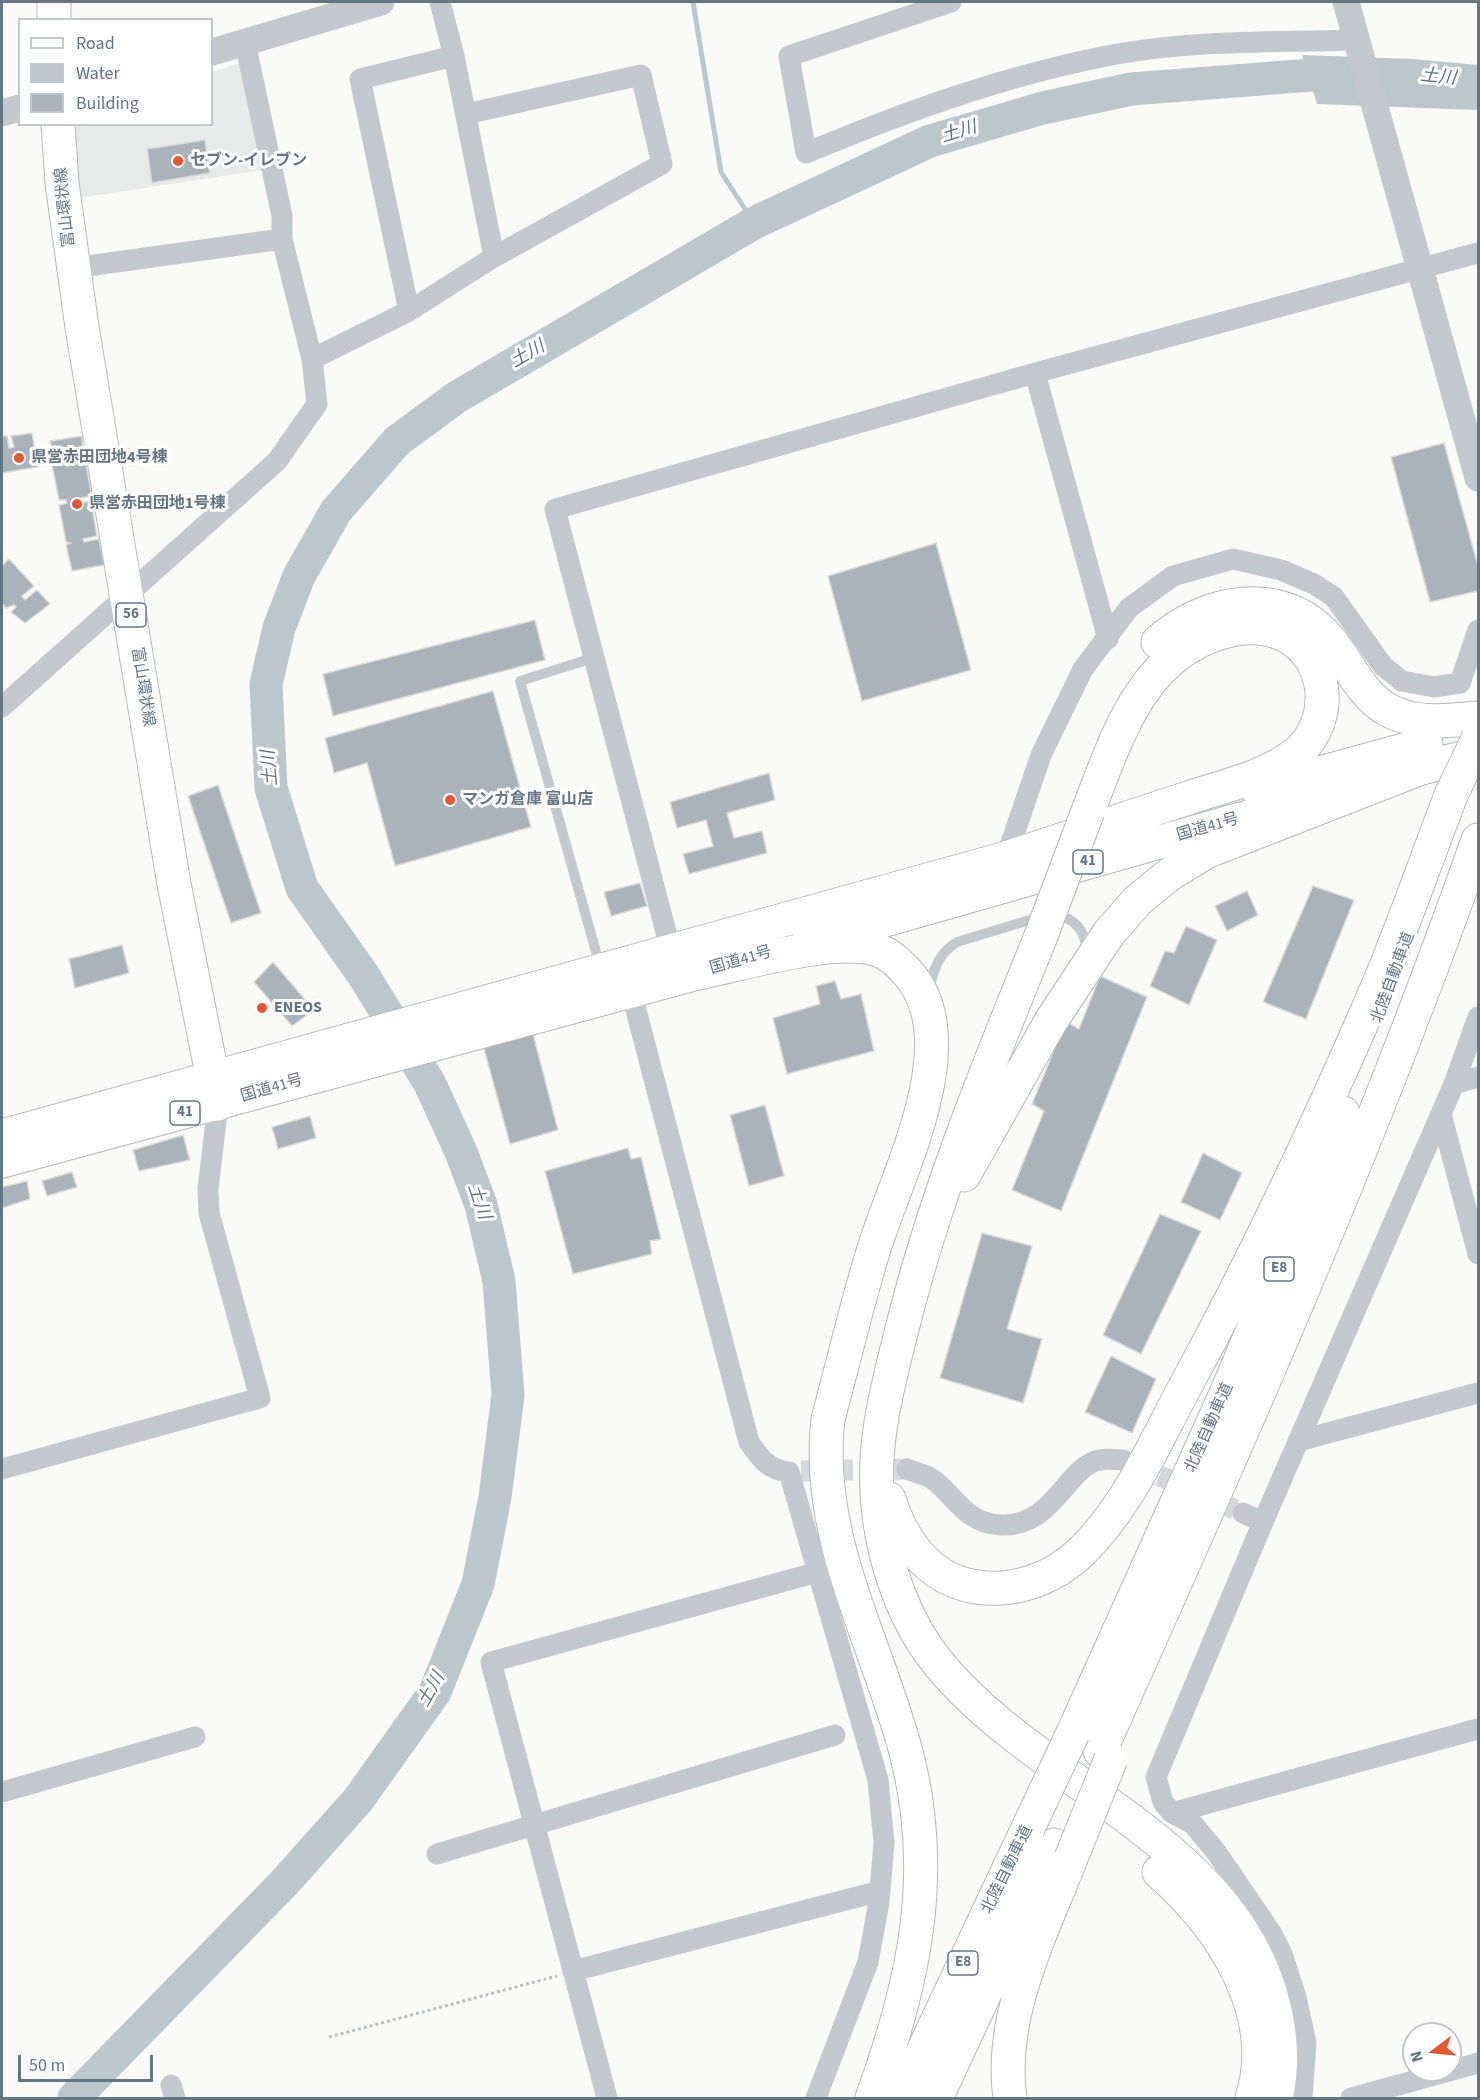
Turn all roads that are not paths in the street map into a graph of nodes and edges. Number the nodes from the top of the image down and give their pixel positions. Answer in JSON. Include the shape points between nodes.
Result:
{"nodes":[{"id":1,"x":54,"y":2,"type":"edge"},
{"id":2,"x":381,"y":2,"type":"edge"},
{"id":3,"x":440,"y":2,"type":"edge"},
{"id":4,"x":951,"y":2,"type":"edge"},
{"id":5,"x":1346,"y":2,"type":"edge"},
{"id":6,"x":54,"y":18,"type":"edge"},
{"id":7,"x":244,"y":42,"type":"junction"},
{"id":8,"x":1358,"y":43,"type":"junction"},
{"id":9,"x":213,"y":52,"type":"edge"},
{"id":10,"x":454,"y":56,"type":"junction"},
{"id":11,"x":18,"y":109,"type":"edge"},
{"id":12,"x":2,"y":113,"type":"edge"},
{"id":13,"x":466,"y":114,"type":"junction"},
{"id":14,"x":58,"y":126,"type":"edge"},
{"id":15,"x":282,"y":239,"type":"junction"},
{"id":16,"x":1479,"y":254,"type":"edge"},
{"id":17,"x":494,"y":257,"type":"junction"},
{"id":18,"x":73,"y":268,"type":"junction"},
{"id":19,"x":1421,"y":269,"type":"junction"},
{"id":20,"x":409,"y":311,"type":"junction"},
{"id":21,"x":312,"y":358,"type":"junction"},
{"id":22,"x":1035,"y":373,"type":"junction"},
{"id":23,"x":1479,"y":478,"type":"edge"},
{"id":24,"x":127,"y":594,"type":"junction"},
{"id":25,"x":1479,"y":630,"type":"edge"},
{"id":26,"x":1108,"y":639,"type":"junction"},
{"id":27,"x":594,"y":658,"type":"junction"},
{"id":28,"x":2,"y":707,"type":"edge"},
{"id":29,"x":1479,"y":718,"type":"edge"},
{"id":30,"x":1479,"y":730,"type":"edge"},
{"id":31,"x":1479,"y":740,"type":"edge"},
{"id":32,"x":1479,"y":754,"type":"edge"},
{"id":33,"x":1424,"y":766,"type":"junction"},
{"id":34,"x":1456,"y":795,"type":"junction"},
{"id":35,"x":1077,"y":814,"type":"junction"},
{"id":36,"x":1479,"y":840,"type":"edge"},
{"id":37,"x":1006,"y":858,"type":"junction"},
{"id":38,"x":1028,"y":943,"type":"junction"},
{"id":39,"x":671,"y":951,"type":"junction"},
{"id":40,"x":601,"y":970,"type":"junction"},
{"id":41,"x":1082,"y":972,"type":"junction"},
{"id":42,"x":698,"y":973,"type":"junction"},
{"id":43,"x":631,"y":991,"type":"junction"},
{"id":44,"x":927,"y":1003,"type":"junction"},
{"id":45,"x":1479,"y":1017,"type":"edge"},
{"id":46,"x":475,"y":1018,"type":"junction"},
{"id":47,"x":1479,"y":1077,"type":"edge"},
{"id":48,"x":1454,"y":1084,"type":"junction"},
{"id":49,"x":214,"y":1091,"type":"junction"},
{"id":50,"x":1441,"y":1114,"type":"junction"},
{"id":51,"x":2,"y":1136,"type":"edge"},
{"id":52,"x":2,"y":1161,"type":"edge"},
{"id":53,"x":873,"y":1250,"type":"junction"},
{"id":54,"x":1479,"y":1254,"type":"edge"},
{"id":55,"x":919,"y":1260,"type":"junction"},
{"id":56,"x":1479,"y":1393,"type":"edge"},
{"id":57,"x":835,"y":1394,"type":"junction"},
{"id":58,"x":883,"y":1402,"type":"junction"},
{"id":59,"x":1298,"y":1441,"type":"junction"},
{"id":60,"x":1123,"y":1460,"type":"tunnel mouth"},
{"id":61,"x":2,"y":1469,"type":"edge"},
{"id":62,"x":907,"y":1470,"type":"tunnel mouth"},
{"id":63,"x":1243,"y":1513,"type":"tunnel mouth"},
{"id":64,"x":1263,"y":1522,"type":"junction"},
{"id":65,"x":818,"y":1572,"type":"junction"},
{"id":66,"x":1479,"y":1729,"type":"edge"},
{"id":67,"x":835,"y":1735,"type":"dead end"},
{"id":68,"x":195,"y":1737,"type":"dead end"},
{"id":69,"x":2,"y":1792,"type":"edge"},
{"id":70,"x":1172,"y":1813,"type":"junction"},
{"id":71,"x":534,"y":1825,"type":"junction"},
{"id":72,"x":1051,"y":1844,"type":"junction"},
{"id":73,"x":437,"y":1854,"type":"dead end"},
{"id":74,"x":880,"y":1891,"type":"junction"},
{"id":75,"x":573,"y":1971,"type":"junction"},
{"id":76,"x":1479,"y":2062,"type":"edge"},
{"id":77,"x":607,"y":2098,"type":"edge"},
{"id":78,"x":816,"y":2098,"type":"edge"},
{"id":79,"x":872,"y":2098,"type":"edge"},
{"id":80,"x":901,"y":2098,"type":"edge"},
{"id":81,"x":936,"y":2098,"type":"edge"},
{"id":82,"x":1010,"y":2098,"type":"edge"},
{"id":83,"x":1252,"y":2098,"type":"edge"},
{"id":84,"x":1276,"y":2098,"type":"edge"},
{"id":85,"x":1302,"y":2098,"type":"edge"},
{"id":86,"x":1351,"y":2098,"type":"edge"}],
"edges":[{"from":1,"to":6,"type":"main road"},
{"from":2,"to":7,"type":"street"},
{"from":3,"to":10,"type":"street"},
{"from":4,"to":8,"type":"street","via":[[789,56],[806,153],[959,94],[1038,71],[1118,54],[1190,46]]},
{"from":5,"to":8,"type":"street"},
{"from":7,"to":9,"type":"street"},
{"from":7,"to":15,"type":"street","via":[[282,216]]},
{"from":8,"to":19,"type":"street"},
{"from":10,"to":13,"type":"street"},
{"from":10,"to":20,"type":"street","via":[[360,79]]},
{"from":11,"to":12,"type":"street"},
{"from":13,"to":17,"type":"street"},
{"from":13,"to":17,"type":"street","via":[[642,75],[662,164]]},
{"from":14,"to":18,"type":"main road","name":"富山環状線","number":"56"},
{"from":15,"to":18,"type":"street"},
{"from":15,"to":21,"type":"street"},
{"from":16,"to":19,"type":"street"},
{"from":17,"to":20,"type":"street"},
{"from":18,"to":24,"type":"main road","name":"富山環状線","number":"56"},
{"from":19,"to":22,"type":"street"},
{"from":19,"to":23,"type":"street"},
{"from":20,"to":21,"type":"street"},
{"from":21,"to":24,"type":"street","via":[[317,404],[277,461]]},
{"from":22,"to":26,"type":"street"},
{"from":22,"to":27,"type":"street","via":[[555,509]]},
{"from":24,"to":28,"type":"street"},
{"from":24,"to":49,"type":"main road","name":"富山環状線","number":"56","via":[[174,884]]},
{"from":25,"to":26,"type":"street","via":[[1460,683],[1434,687],[1402,681],[1383,666],[1335,597],[1281,570],[1233,559],[1173,576],[1152,589],[1129,608]]},
{"from":26,"to":37,"type":"street","via":[[1083,669],[1053,729]]},
{"from":27,"to":39,"type":"street"},
{"from":27,"to":40,"type":"lane","via":[[520,681]]},
{"from":29,"to":35,"type":"main road","via":[[1434,720],[1401,716],[1374,700],[1327,636],[1297,614],[1260,603],[1221,607],[1175,629],[1134,668],[1107,712]]},
{"from":30,"to":37,"type":"main road","name":"国道41号","number":"41"},
{"from":31,"to":34,"type":"main road","name":"北陸自動車道","number":"E8","bridge":true},
{"from":32,"to":33,"type":"main road","name":"国道41号","number":"41"},
{"from":33,"to":41,"type":"main road","via":[[1206,852],[1138,900]]},
{"from":33,"to":42,"type":"main road","name":"国道41号","number":"41"},
{"from":34,"to":58,"type":"main road","via":[[1372,998],[1275,1210],[1216,1330],[1128,1491],[1088,1545],[1059,1570],[1035,1582],[1008,1588],[967,1585],[938,1572],[905,1538],[894,1515],[882,1464]]},
{"from":34,"to":72,"type":"main road","name":"北陸自動車道","number":"E8","bridge":true,"via":[[1357,1078],[1297,1227],[1073,1733]]},
{"from":35,"to":37,"type":"main road","via":[[1127,717],[1160,670],[1197,641],[1219,633],[1264,628],[1281,634],[1309,656],[1323,692],[1321,718],[1309,741],[1280,764]]},
{"from":35,"to":38,"type":"main road","bridge":true},
{"from":36,"to":72,"type":"main road","name":"北陸自動車道","number":"E8","via":[[1382,1097],[1106,1755]]},
{"from":37,"to":39,"type":"main road","name":"国道41号","number":"41"},
{"from":38,"to":53,"type":"main road","via":[[945,1126]]},
{"from":38,"to":55,"type":"main road"},
{"from":39,"to":40,"type":"main road","name":"国道41号","number":"41"},
{"from":40,"to":46,"type":"main road","name":"国道41号","number":"41"},
{"from":41,"to":44,"type":"lane","via":[[1088,951],[1083,930],[1068,918],[1043,916],[947,948],[933,972]]},
{"from":41,"to":55,"type":"main road","via":[[948,1202]]},
{"from":42,"to":43,"type":"main road","name":"国道41号","number":"41"},
{"from":42,"to":44,"type":"main road","via":[[811,950],[857,946],[879,950],[899,963],[915,980]]},
{"from":43,"to":46,"type":"main road","name":"国道41号","number":"41"},
{"from":43,"to":65,"type":"street","via":[[749,1442],[763,1463],[780,1472],[795,1472]]},
{"from":44,"to":53,"type":"main road","via":[[932,1029],[924,1098]]},
{"from":45,"to":48,"type":"street"},
{"from":46,"to":49,"type":"main road","name":"国道41号","number":"41"},
{"from":47,"to":48,"type":"street"},
{"from":48,"to":50,"type":"street"},
{"from":49,"to":51,"type":"main road","name":"国道41号","number":"41"},
{"from":49,"to":52,"type":"main road","name":"国道41号","number":"41"},
{"from":49,"to":61,"type":"street","via":[[209,1213],[260,1398]]},
{"from":50,"to":54,"type":"street"},
{"from":50,"to":59,"type":"street"},
{"from":53,"to":57,"type":"main road"},
{"from":55,"to":58,"type":"main road"},
{"from":56,"to":59,"type":"street"},
{"from":57,"to":79,"type":"main road","via":[[825,1444],[833,1521],[855,1601],[906,1752],[921,1842],[918,1934],[895,2029]]},
{"from":57,"to":83,"type":"main road","via":[[838,1454],[850,1503],[876,1589],[908,1653],[927,1682],[982,1737],[1138,1854],[1201,1914],[1231,1958],[1248,1996],[1258,2055]]},
{"from":58,"to":84,"type":"main road","via":[[876,1475],[878,1513],[885,1552],[916,1630],[943,1670],[998,1725],[1183,1862],[1234,1918],[1266,1978],[1276,2010],[1281,2043]]},
{"from":59,"to":64,"type":"street"},
{"from":60,"to":62,"type":"street","via":[[1099,1460],[1084,1467],[1050,1507],[1026,1520],[1000,1525],[975,1518],[930,1478]]},
{"from":63,"to":64,"type":"street"},
{"from":64,"to":70,"type":"street","via":[[1156,1777],[1163,1802]]},
{"from":65,"to":71,"type":"street","via":[[491,1662]]},
{"from":65,"to":74,"type":"street","via":[[878,1780],[884,1843]]},
{"from":66,"to":70,"type":"street"},
{"from":67,"to":71,"type":"street"},
{"from":68,"to":69,"type":"street"},
{"from":70,"to":85,"type":"street","via":[[1193,1824],[1217,1852],[1282,1954],[1306,2043]]},
{"from":71,"to":73,"type":"street"},
{"from":71,"to":75,"type":"street"},
{"from":72,"to":80,"type":"main road","name":"北陸自動車道","number":"E8"},
{"from":72,"to":81,"type":"main road","name":"北陸自動車道","number":"E8"},
{"from":72,"to":82,"type":"main road","via":[[1030,1963],[1009,2044]]},
{"from":74,"to":75,"type":"street"},
{"from":74,"to":78,"type":"street","via":[[868,1962]]},
{"from":75,"to":77,"type":"street"},
{"from":76,"to":86,"type":"street"}]}
